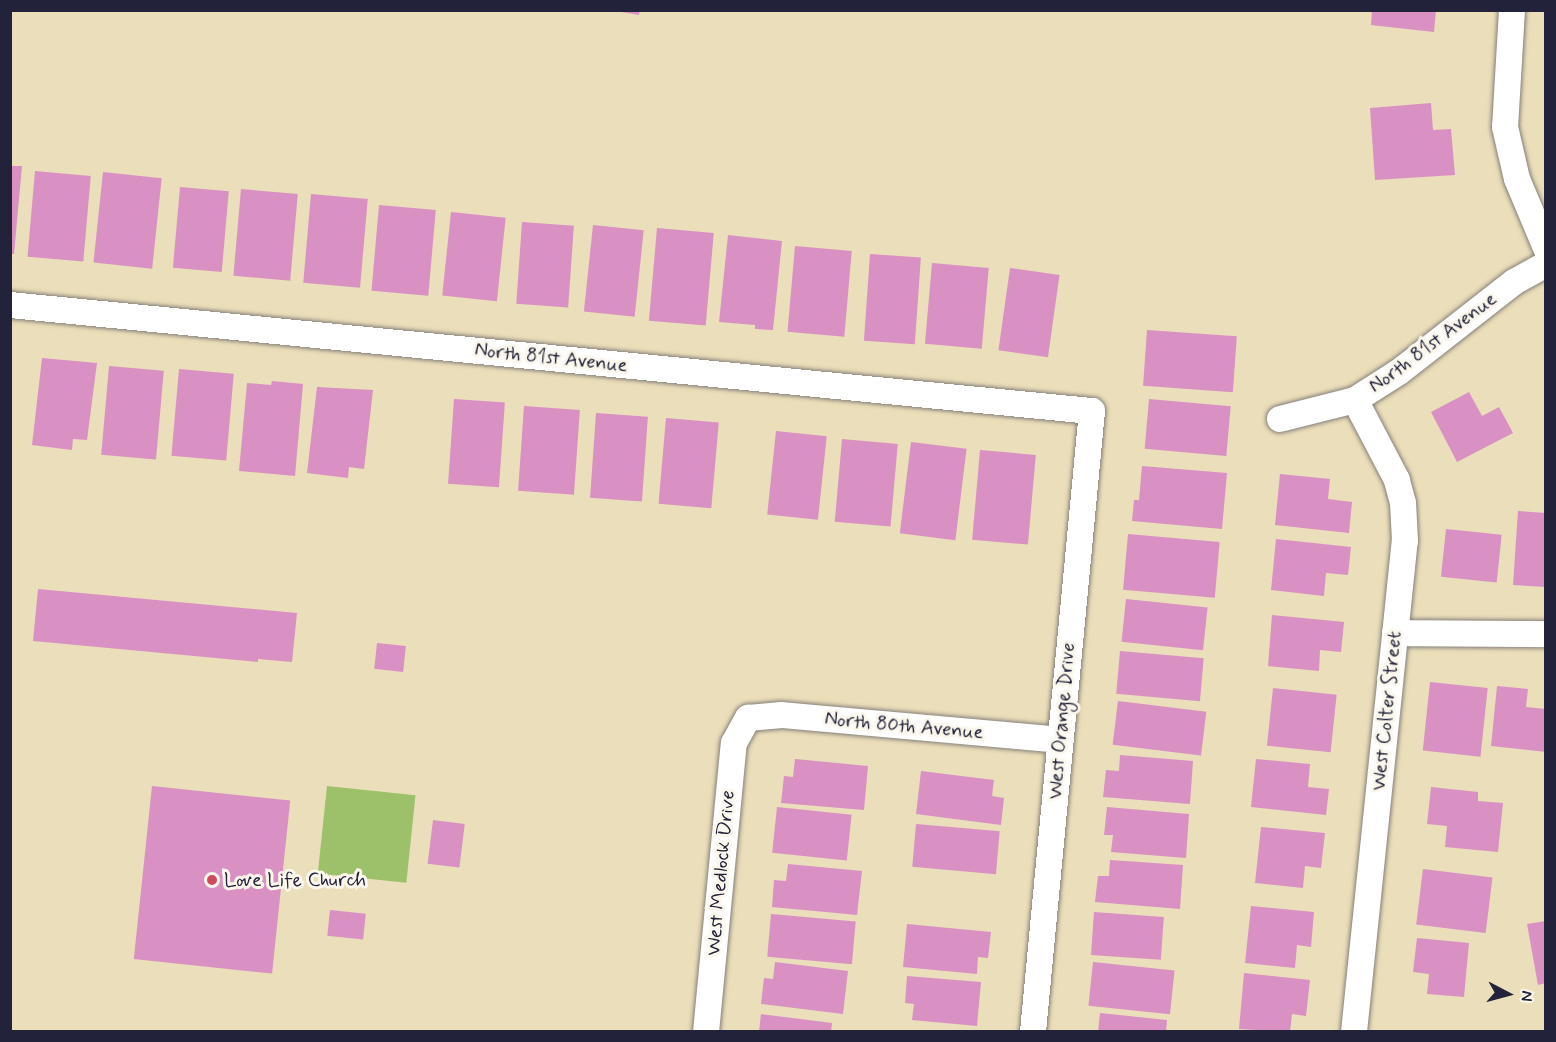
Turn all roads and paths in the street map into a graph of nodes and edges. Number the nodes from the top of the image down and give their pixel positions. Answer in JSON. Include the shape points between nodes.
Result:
{"nodes":[{"id":1,"x":1512,"y":10,"type":"edge"},
{"id":2,"x":1545,"y":248,"type":"edge"},
{"id":3,"x":1545,"y":264,"type":"edge"},
{"id":4,"x":10,"y":305,"type":"edge"},
{"id":5,"x":1355,"y":400,"type":"junction"},
{"id":6,"x":1092,"y":411,"type":"joint"},
{"id":7,"x":1280,"y":419,"type":"dead end"},
{"id":8,"x":1395,"y":633,"type":"junction"},
{"id":9,"x":1545,"y":634,"type":"edge"},
{"id":10,"x":748,"y":718,"type":"joint"},
{"id":11,"x":1060,"y":740,"type":"junction"},
{"id":12,"x":706,"y":1032,"type":"edge"},
{"id":13,"x":1033,"y":1032,"type":"edge"},
{"id":14,"x":1354,"y":1032,"type":"edge"}],
"edges":[{"from":1,"to":2,"type":"street","via":[[1505,127],[1517,179]]},
{"from":3,"to":5,"type":"street","name":"North 81st Avenue","via":[[1514,282],[1399,372]]},
{"from":4,"to":6,"type":"street","name":"North 81st Avenue"},
{"from":5,"to":7,"type":"street","name":"North 81st Avenue"},
{"from":5,"to":8,"type":"street","name":"West Colter Street","via":[[1397,480],[1403,503],[1405,542]]},
{"from":6,"to":11,"type":"street","name":"West Orange Drive"},
{"from":8,"to":9,"type":"street"},
{"from":8,"to":14,"type":"street","name":"West Colter Street"},
{"from":10,"to":11,"type":"street","name":"North 80th Avenue","via":[[782,715]]},
{"from":10,"to":12,"type":"street","name":"West Medlock Drive","via":[[734,743]]},
{"from":11,"to":13,"type":"street","name":"West Orange Drive"}]}
